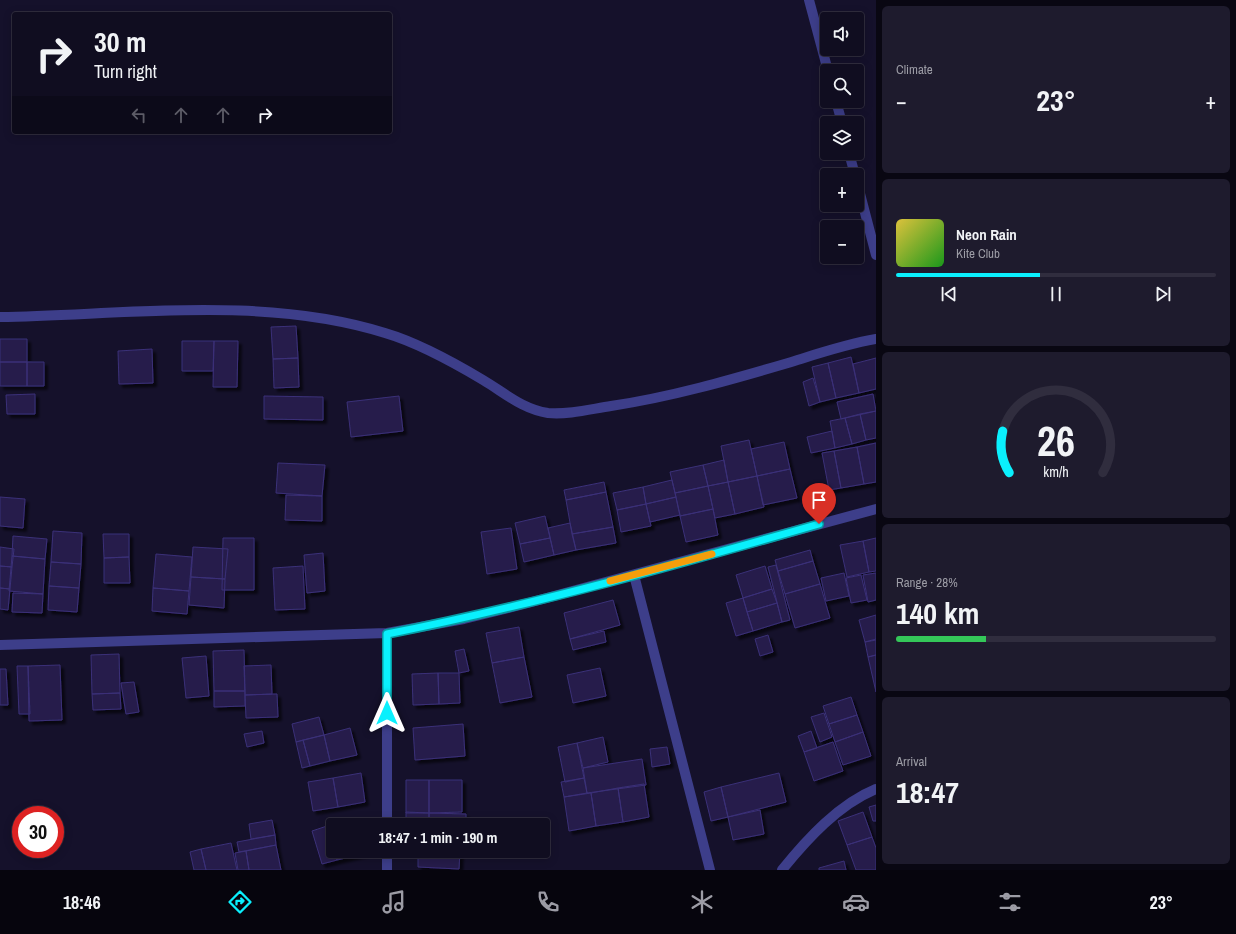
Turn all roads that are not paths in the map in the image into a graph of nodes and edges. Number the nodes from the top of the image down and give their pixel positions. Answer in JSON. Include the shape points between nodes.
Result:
{"nodes":[{"id":1,"x":809,"y":0,"type":"edge"},
{"id":2,"x":826,"y":64,"type":"edge"},
{"id":3,"x":864,"y":209,"type":"edge"},
{"id":4,"x":876,"y":255,"type":"edge"},
{"id":5,"x":0,"y":316,"type":"edge"},
{"id":6,"x":876,"y":339,"type":"edge"},
{"id":7,"x":876,"y":509,"type":"edge"},
{"id":8,"x":634,"y":575,"type":"junction"},
{"id":9,"x":387,"y":634,"type":"junction"},
{"id":10,"x":0,"y":645,"type":"edge"},
{"id":11,"x":876,"y":789,"type":"edge"},
{"id":12,"x":387,"y":818,"type":"edge"},
{"id":13,"x":387,"y":858,"type":"edge"},
{"id":14,"x":387,"y":870,"type":"edge"},
{"id":15,"x":710,"y":870,"type":"edge"},
{"id":16,"x":782,"y":870,"type":"edge"}],
"edges":[{"from":1,"to":2,"type":"street"},
{"from":3,"to":4,"type":"street"},
{"from":5,"to":6,"type":"street","via":[[72,316],[164,310],[259,312],[329,318],[394,336],[485,381],[523,407],[549,413],[642,401],[723,382],[850,344]]},
{"from":7,"to":8,"type":"street"},
{"from":8,"to":9,"type":"street","via":[[478,615]]},
{"from":8,"to":15,"type":"street"},
{"from":9,"to":10,"type":"street"},
{"from":9,"to":12,"type":"street"},
{"from":11,"to":16,"type":"street","via":[[844,807]]},
{"from":13,"to":14,"type":"street"}]}
